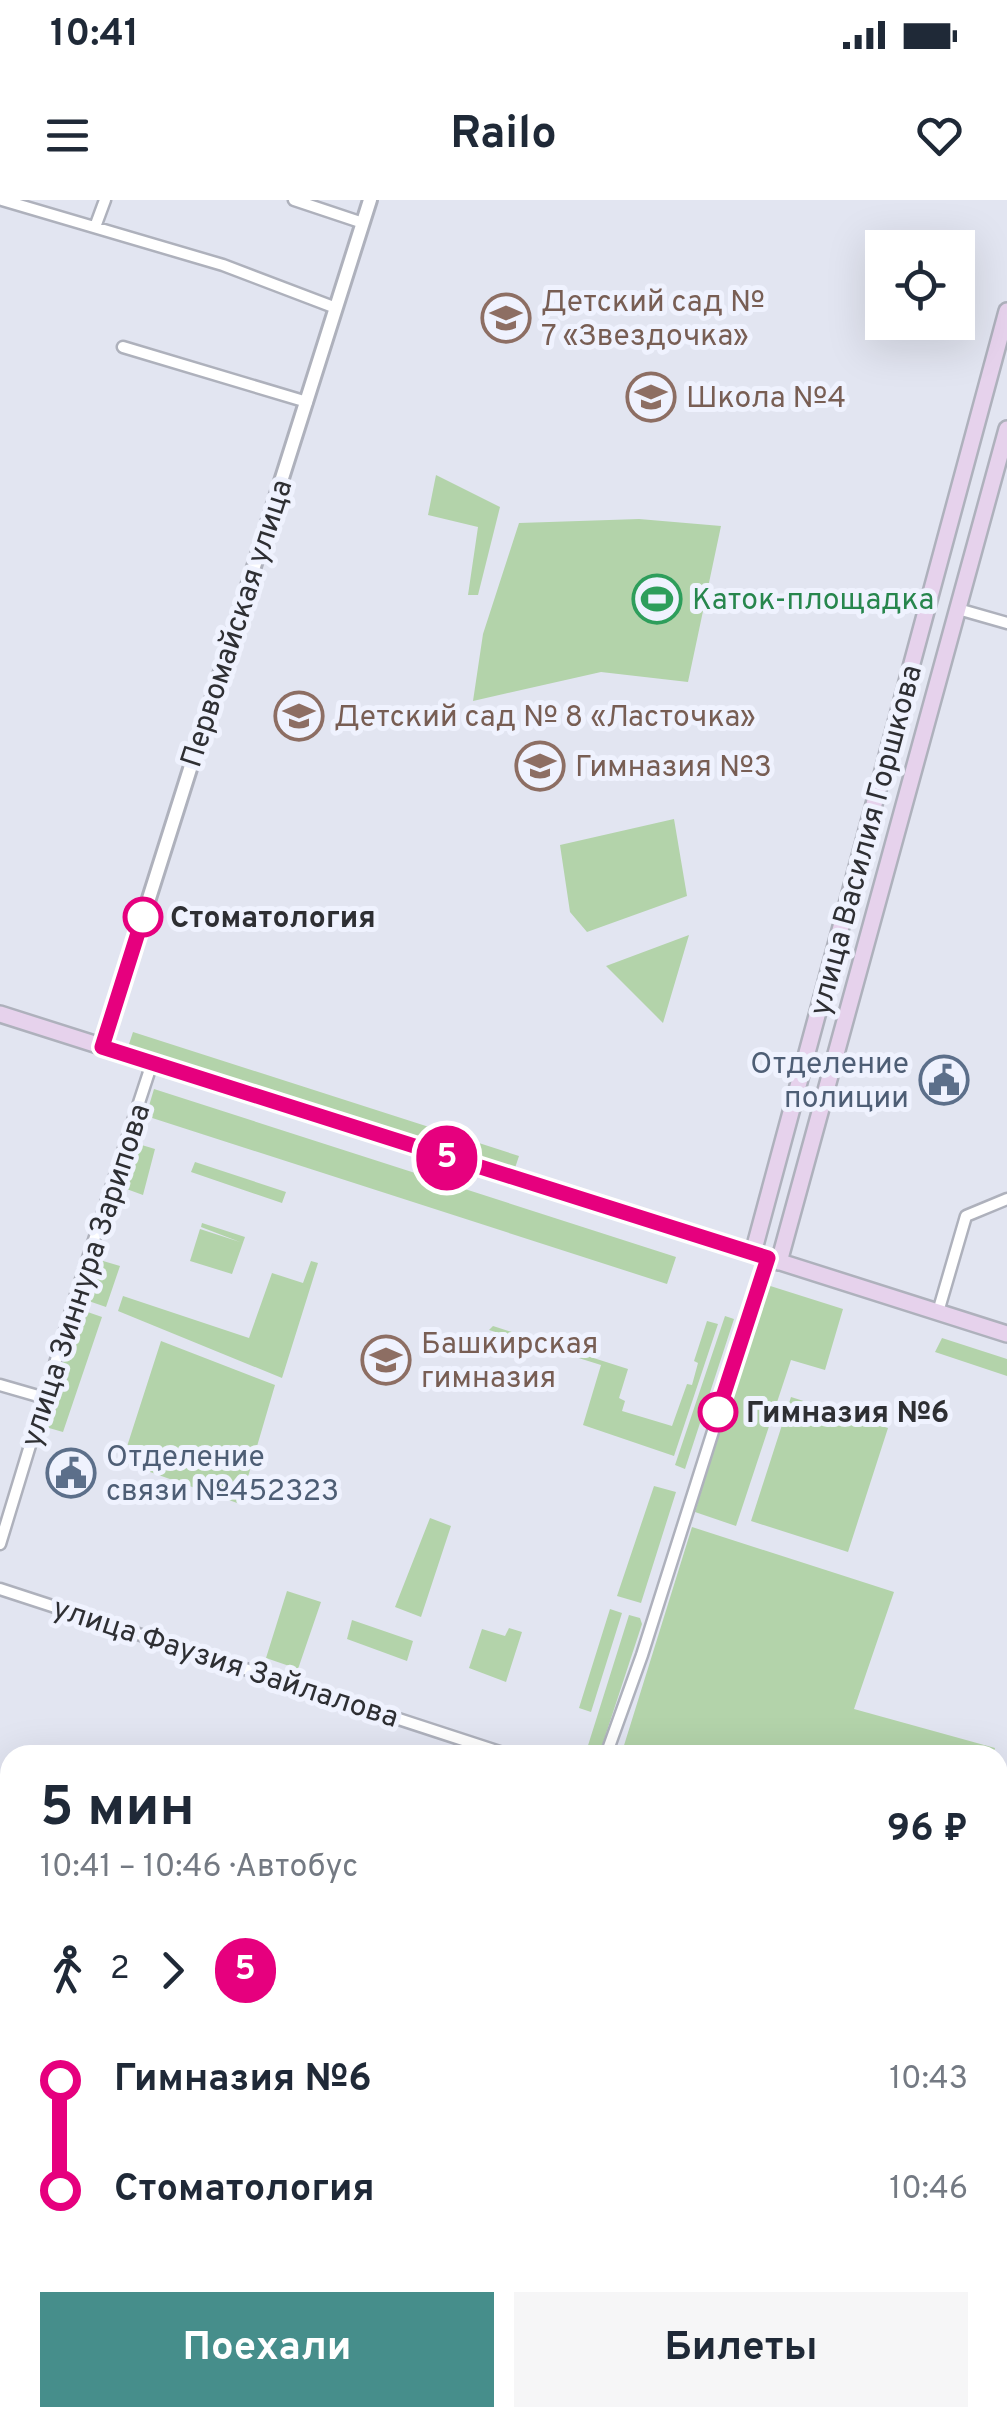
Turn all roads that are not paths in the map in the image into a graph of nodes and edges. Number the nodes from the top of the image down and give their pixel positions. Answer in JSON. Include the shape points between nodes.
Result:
{"nodes":[{"id":1,"x":3,"y":200,"type":"edge"},
{"id":2,"x":104,"y":200,"type":"edge"},
{"id":3,"x":294,"y":200,"type":"edge"},
{"id":4,"x":370,"y":200,"type":"edge"},
{"id":5,"x":0,"y":208,"type":"edge"},
{"id":6,"x":363,"y":223,"type":"junction"},
{"id":7,"x":96,"y":228,"type":"junction"},
{"id":8,"x":336,"y":308,"type":"junction"},
{"id":9,"x":1007,"y":311,"type":"edge"},
{"id":10,"x":123,"y":346,"type":"dead end"},
{"id":11,"x":308,"y":402,"type":"junction"},
{"id":12,"x":1007,"y":429,"type":"edge"},
{"id":13,"x":958,"y":610,"type":"junction"},
{"id":14,"x":1007,"y":623,"type":"edge"},
{"id":15,"x":852,"y":890,"type":"junction"},
{"id":16,"x":880,"y":897,"type":"junction"},
{"id":17,"x":0,"y":1014,"type":"edge"},
{"id":18,"x":102,"y":1047,"type":"junction"},
{"id":19,"x":152,"y":1063,"type":"junction"},
{"id":20,"x":780,"y":1159,"type":"junction"},
{"id":21,"x":806,"y":1166,"type":"junction"},
{"id":22,"x":1007,"y":1199,"type":"edge"},
{"id":23,"x":767,"y":1258,"type":"junction"},
{"id":24,"x":938,"y":1312,"type":"junction"},
{"id":25,"x":1007,"y":1334,"type":"edge"},
{"id":26,"x":0,"y":1385,"type":"edge"},
{"id":27,"x":44,"y":1398,"type":"junction"},
{"id":28,"x":0,"y":1544,"type":"edge"},
{"id":29,"x":0,"y":1589,"type":"edge"},
{"id":30,"x":478,"y":1745,"type":"edge"},
{"id":31,"x":610,"y":1745,"type":"edge"}],
"edges":[{"from":1,"to":5,"type":"street"},
{"from":1,"to":7,"type":"street"},
{"from":2,"to":7,"type":"street"},
{"from":3,"to":6,"type":"street"},
{"from":4,"to":6,"type":"street","name":"Первомайская улица"},
{"from":6,"to":8,"type":"street","name":"Первомайская улица"},
{"from":7,"to":8,"type":"street","via":[[229,267]]},
{"from":8,"to":11,"type":"street","name":"Первомайская улица"},
{"from":9,"to":15,"type":"main road","name":"улица Василия Горшкова"},
{"from":10,"to":11,"type":"street"},
{"from":11,"to":18,"type":"street","name":"Первомайская улица"},
{"from":12,"to":13,"type":"main road","name":"улица Василия Горшкова"},
{"from":13,"to":14,"type":"street"},
{"from":13,"to":16,"type":"main road","name":"улица Василия Горшкова"},
{"from":15,"to":16,"type":"main road"},
{"from":15,"to":20,"type":"main road","name":"улица Василия Горшкова"},
{"from":16,"to":21,"type":"main road","name":"улица Василия Горшкова"},
{"from":17,"to":18,"type":"main road"},
{"from":18,"to":19,"type":"main road"},
{"from":19,"to":23,"type":"main road"},
{"from":19,"to":27,"type":"street","name":"улица Зиннура Зарипова"},
{"from":20,"to":21,"type":"main road"},
{"from":20,"to":23,"type":"main road","name":"улица Василия Горшкова"},
{"from":21,"to":23,"type":"main road","name":"улица Василия Горшкова"},
{"from":22,"to":24,"type":"street","via":[[966,1216]]},
{"from":23,"to":24,"type":"main road"},
{"from":23,"to":31,"type":"street"},
{"from":24,"to":25,"type":"main road"},
{"from":26,"to":27,"type":"street"},
{"from":27,"to":28,"type":"street","name":"улица Зиннура Зарипова"},
{"from":29,"to":30,"type":"street","name":"улица Фаузия Зайлалова"}]}
